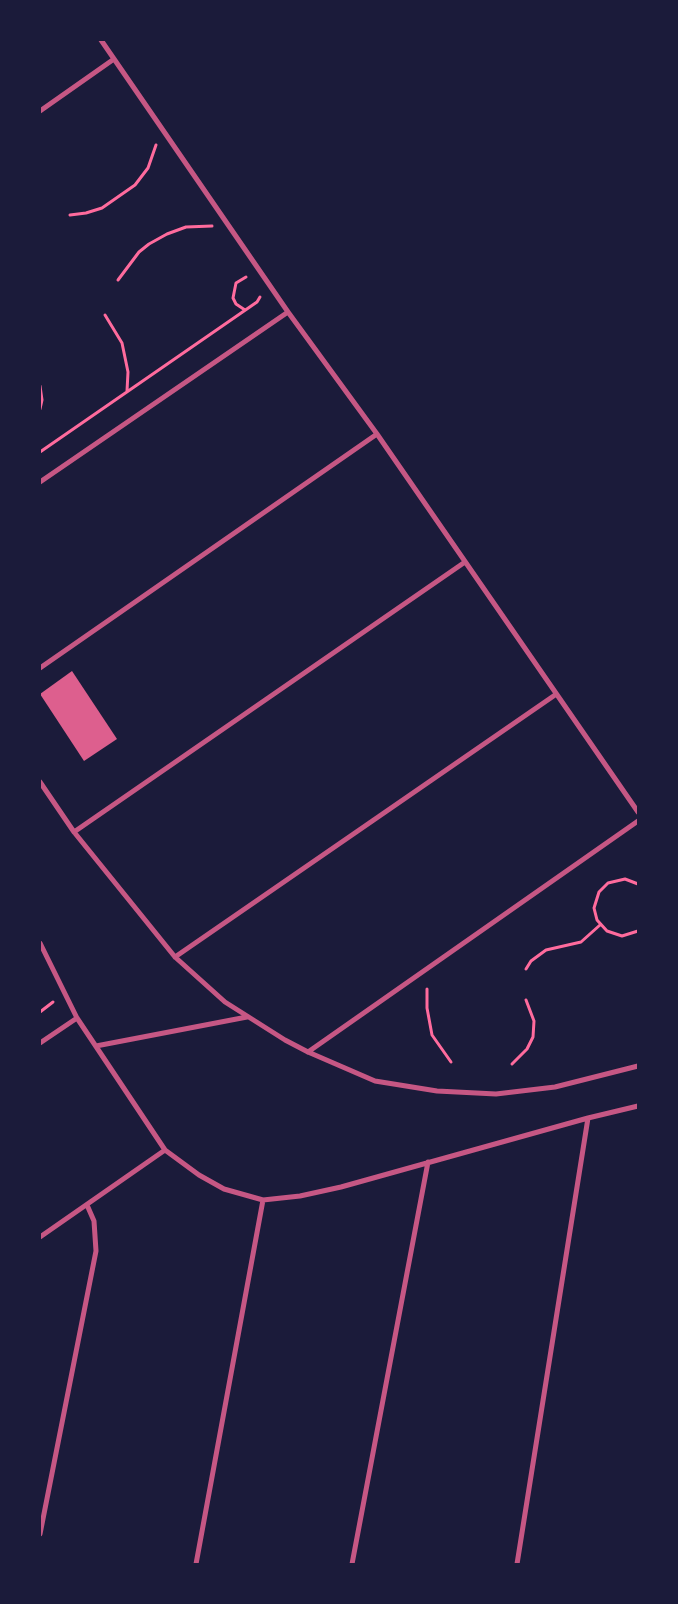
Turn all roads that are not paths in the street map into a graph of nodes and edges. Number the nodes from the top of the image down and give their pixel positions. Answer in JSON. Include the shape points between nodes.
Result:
{"nodes":[{"id":1,"x":101,"y":40,"type":"edge"},
{"id":2,"x":114,"y":59,"type":"junction"},
{"id":3,"x":40,"y":111,"type":"edge"},
{"id":4,"x":288,"y":312,"type":"junction"},
{"id":5,"x":377,"y":434,"type":"junction"},
{"id":6,"x":40,"y":482,"type":"edge"},
{"id":7,"x":465,"y":562,"type":"junction"},
{"id":8,"x":40,"y":668,"type":"edge"},
{"id":9,"x":555,"y":695,"type":"junction"},
{"id":10,"x":40,"y":782,"type":"edge"},
{"id":11,"x":638,"y":812,"type":"edge"},
{"id":12,"x":638,"y":821,"type":"edge"},
{"id":13,"x":74,"y":832,"type":"junction"},
{"id":14,"x":40,"y":943,"type":"edge"},
{"id":15,"x":175,"y":958,"type":"junction"},
{"id":16,"x":247,"y":1017,"type":"junction"},
{"id":17,"x":77,"y":1018,"type":"junction"},
{"id":18,"x":40,"y":1044,"type":"edge"},
{"id":19,"x":96,"y":1046,"type":"junction"},
{"id":20,"x":308,"y":1052,"type":"junction"},
{"id":21,"x":638,"y":1066,"type":"edge"},
{"id":22,"x":638,"y":1106,"type":"edge"},
{"id":23,"x":588,"y":1118,"type":"junction"},
{"id":24,"x":165,"y":1150,"type":"junction"},
{"id":25,"x":428,"y":1162,"type":"junction"},
{"id":26,"x":263,"y":1200,"type":"junction"},
{"id":27,"x":87,"y":1205,"type":"junction"},
{"id":28,"x":40,"y":1237,"type":"edge"},
{"id":29,"x":40,"y":1534,"type":"edge"},
{"id":30,"x":196,"y":1564,"type":"edge"},
{"id":31,"x":352,"y":1564,"type":"edge"},
{"id":32,"x":518,"y":1564,"type":"edge"}],
"edges":[{"from":1,"to":2,"type":"street"},
{"from":2,"to":3,"type":"street"},
{"from":2,"to":4,"type":"street"},
{"from":4,"to":5,"type":"street"},
{"from":4,"to":6,"type":"street"},
{"from":5,"to":7,"type":"street"},
{"from":5,"to":8,"type":"street"},
{"from":7,"to":9,"type":"street"},
{"from":7,"to":13,"type":"street"},
{"from":9,"to":11,"type":"street"},
{"from":9,"to":15,"type":"street"},
{"from":10,"to":13,"type":"street"},
{"from":12,"to":20,"type":"street"},
{"from":13,"to":15,"type":"street"},
{"from":14,"to":17,"type":"street"},
{"from":15,"to":16,"type":"street"},
{"from":16,"to":19,"type":"street"},
{"from":16,"to":20,"type":"street"},
{"from":17,"to":18,"type":"street"},
{"from":17,"to":19,"type":"street"},
{"from":19,"to":24,"type":"street"},
{"from":20,"to":21,"type":"street","via":[[375,1081],[437,1091],[496,1094],[555,1087]]},
{"from":22,"to":23,"type":"street"},
{"from":23,"to":25,"type":"street"},
{"from":23,"to":32,"type":"street"},
{"from":24,"to":26,"type":"street","via":[[198,1175],[224,1189]]},
{"from":24,"to":27,"type":"street"},
{"from":25,"to":26,"type":"street","via":[[342,1187]]},
{"from":25,"to":31,"type":"street"},
{"from":26,"to":30,"type":"street"},
{"from":27,"to":28,"type":"street"},
{"from":27,"to":29,"type":"street","via":[[94,1221],[96,1251]]}]}
